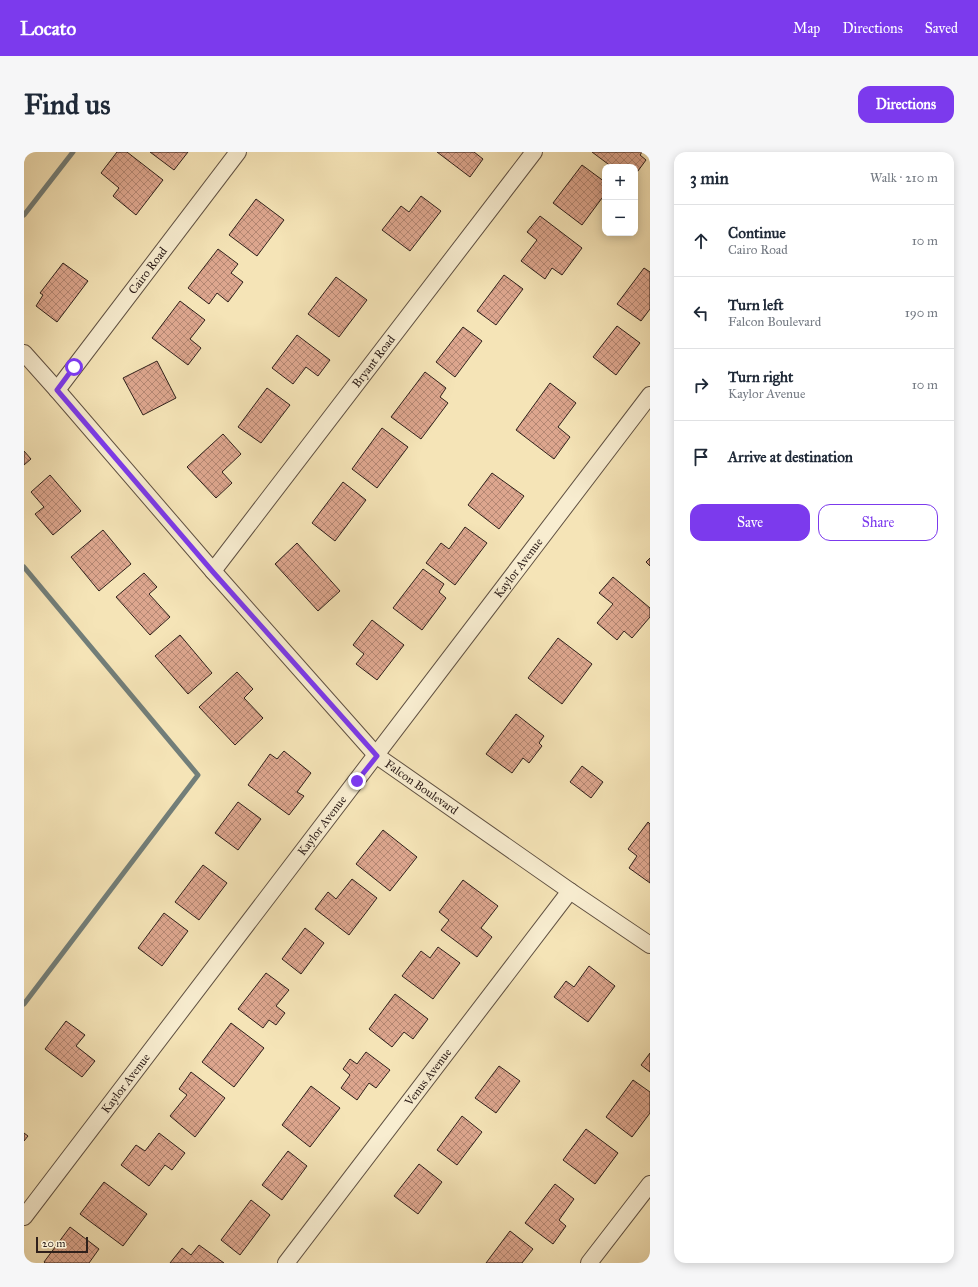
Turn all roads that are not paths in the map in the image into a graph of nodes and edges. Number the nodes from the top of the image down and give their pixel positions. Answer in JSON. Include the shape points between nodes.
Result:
{"nodes":[{"id":1,"x":238,"y":152,"type":"edge"},
{"id":2,"x":534,"y":152,"type":"edge"},
{"id":3,"x":24,"y":353,"type":"edge"},
{"id":4,"x":57,"y":390,"type":"junction"},
{"id":5,"x":650,"y":395,"type":"edge"},
{"id":6,"x":213,"y":572,"type":"junction"},
{"id":7,"x":377,"y":756,"type":"junction"},
{"id":8,"x":570,"y":891,"type":"junction"},
{"id":9,"x":650,"y":945,"type":"edge"},
{"id":10,"x":650,"y":1184,"type":"edge"},
{"id":11,"x":24,"y":1217,"type":"edge"},
{"id":12,"x":286,"y":1263,"type":"edge"},
{"id":13,"x":589,"y":1263,"type":"edge"}],
"edges":[{"from":1,"to":4,"type":"street","name":"Cairo Road"},
{"from":2,"to":6,"type":"street","name":"Bryant Road"},
{"from":3,"to":4,"type":"street","name":"Falcon Boulevard"},
{"from":4,"to":6,"type":"street","name":"Falcon Boulevard"},
{"from":5,"to":7,"type":"street","name":"Kaylor Avenue"},
{"from":6,"to":7,"type":"street","name":"Falcon Boulevard"},
{"from":7,"to":8,"type":"street","name":"Falcon Boulevard"},
{"from":7,"to":11,"type":"street","name":"Kaylor Avenue"},
{"from":8,"to":9,"type":"street","name":"Falcon Boulevard"},
{"from":8,"to":12,"type":"street","name":"Venus Avenue"},
{"from":10,"to":13,"type":"street"}]}
